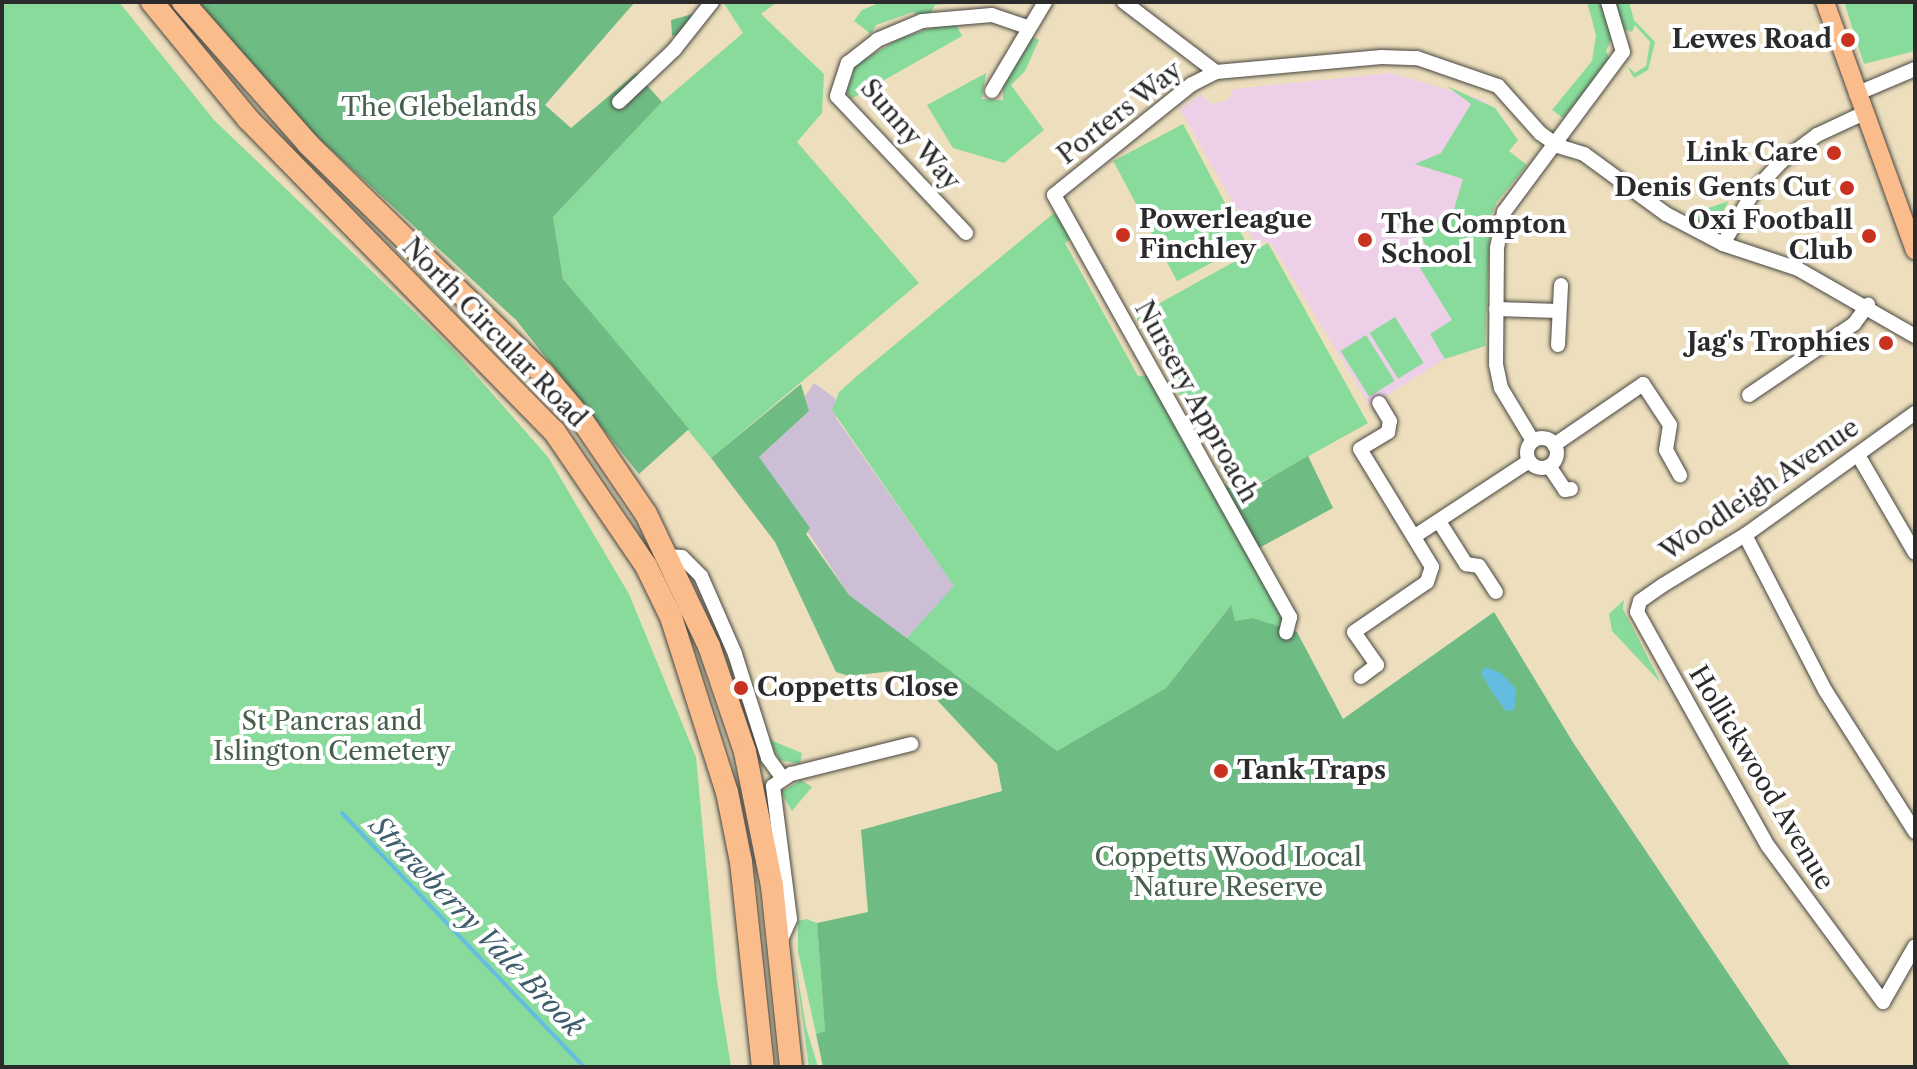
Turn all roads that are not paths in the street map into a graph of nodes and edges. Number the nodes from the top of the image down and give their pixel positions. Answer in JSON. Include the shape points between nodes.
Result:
{"nodes":[{"id":1,"x":152,"y":2,"type":"edge"},
{"id":2,"x":183,"y":2,"type":"edge"},
{"id":3,"x":712,"y":2,"type":"edge"},
{"id":4,"x":1045,"y":2,"type":"edge"},
{"id":5,"x":1124,"y":2,"type":"edge"},
{"id":6,"x":1608,"y":2,"type":"edge"},
{"id":7,"x":1825,"y":2,"type":"edge"},
{"id":8,"x":1026,"y":27,"type":"junction"},
{"id":9,"x":1915,"y":69,"type":"edge"},
{"id":10,"x":1216,"y":72,"type":"junction"},
{"id":11,"x":992,"y":91,"type":"dead end"},
{"id":12,"x":1856,"y":94,"type":"junction"},
{"id":13,"x":619,"y":102,"type":"dead end"},
{"id":14,"x":1862,"y":114,"type":"junction"},
{"id":15,"x":1558,"y":146,"type":"junction"},
{"id":16,"x":1054,"y":195,"type":"joint"},
{"id":17,"x":966,"y":233,"type":"dead end"},
{"id":18,"x":1723,"y":244,"type":"junction"},
{"id":19,"x":1915,"y":250,"type":"edge"},
{"id":20,"x":1561,"y":285,"type":"dead end"},
{"id":21,"x":1868,"y":305,"type":"junction"},
{"id":22,"x":1496,"y":309,"type":"junction"},
{"id":23,"x":1559,"y":311,"type":"junction"},
{"id":24,"x":1915,"y":336,"type":"edge"},
{"id":25,"x":1558,"y":345,"type":"dead end"},
{"id":26,"x":1749,"y":395,"type":"dead end"},
{"id":27,"x":1379,"y":403,"type":"dead end"},
{"id":28,"x":1915,"y":413,"type":"edge"},
{"id":29,"x":1533,"y":441,"type":"junction"},
{"id":30,"x":1554,"y":445,"type":"junction"},
{"id":31,"x":1858,"y":455,"type":"junction"},
{"id":32,"x":1529,"y":461,"type":"junction"},
{"id":33,"x":1549,"y":466,"type":"junction"},
{"id":34,"x":1680,"y":475,"type":"dead end"},
{"id":35,"x":1571,"y":489,"type":"dead end"},
{"id":36,"x":1440,"y":523,"type":"junction"},
{"id":37,"x":1745,"y":535,"type":"junction"},
{"id":38,"x":1415,"y":536,"type":"junction"},
{"id":39,"x":1915,"y":553,"type":"edge"},
{"id":40,"x":668,"y":556,"type":"junction"},
{"id":41,"x":1496,"y":592,"type":"dead end"},
{"id":42,"x":1637,"y":612,"type":"joint"},
{"id":43,"x":1286,"y":633,"type":"dead end"},
{"id":44,"x":1361,"y":677,"type":"dead end"},
{"id":45,"x":911,"y":744,"type":"dead end"},
{"id":46,"x":782,"y":777,"type":"junction"},
{"id":47,"x":1915,"y":832,"type":"edge"},
{"id":48,"x":779,"y":944,"type":"junction"},
{"id":49,"x":1915,"y":946,"type":"edge"},
{"id":50,"x":784,"y":1006,"type":"junction"},
{"id":51,"x":761,"y":1067,"type":"edge"},
{"id":52,"x":791,"y":1067,"type":"edge"},
{"id":53,"x":799,"y":1067,"type":"edge"}],
"edges":[{"from":1,"to":51,"type":"highway","name":"North Circular Road","via":[[248,119],[526,399],[583,468],[646,566],[671,617],[727,792],[741,862]]},
{"from":2,"to":40,"type":"highway","name":"North Circular Road","via":[[308,144],[543,373],[622,476]]},
{"from":3,"to":13,"type":"street","via":[[674,50]]},
{"from":4,"to":8,"type":"street"},
{"from":5,"to":10,"type":"street"},
{"from":6,"to":15,"type":"street","via":[[1623,52],[1564,129]]},
{"from":7,"to":12,"type":"main road"},
{"from":8,"to":11,"type":"street"},
{"from":8,"to":17,"type":"street","name":"Sunny Way","via":[[992,15],[922,21],[877,40],[848,63],[837,96]]},
{"from":9,"to":12,"type":"street"},
{"from":10,"to":15,"type":"street","via":[[1417,58],[1498,86]]},
{"from":10,"to":16,"type":"street","name":"Porters Way","via":[[1192,84]]},
{"from":12,"to":14,"type":"main road"},
{"from":14,"to":18,"type":"street","via":[[1817,135],[1781,162],[1754,191]]},
{"from":14,"to":19,"type":"main road"},
{"from":15,"to":18,"type":"street","via":[[1584,154],[1666,214]]},
{"from":15,"to":22,"type":"street","via":[[1504,212]]},
{"from":16,"to":43,"type":"street","name":"Nursery Approach","via":[[1290,617]]},
{"from":18,"to":21,"type":"street","via":[[1798,269]]},
{"from":20,"to":23,"type":"street"},
{"from":21,"to":24,"type":"street"},
{"from":21,"to":26,"type":"street","via":[[1854,324]]},
{"from":22,"to":23,"type":"street"},
{"from":22,"to":29,"type":"street","via":[[1501,388]]},
{"from":23,"to":25,"type":"street"},
{"from":27,"to":38,"type":"street","via":[[1390,421],[1388,432],[1360,449]]},
{"from":28,"to":31,"type":"street","name":"Woodleigh Avenue"},
{"from":29,"to":30,"type":"street","via":[[1544,439]]},
{"from":29,"to":32,"type":"street"},
{"from":30,"to":33,"type":"street","via":[[1557,455]]},
{"from":30,"to":34,"type":"street","via":[[1643,384],[1670,425],[1666,450]]},
{"from":31,"to":37,"type":"street","name":"Woodleigh Avenue"},
{"from":31,"to":39,"type":"street"},
{"from":32,"to":33,"type":"street","via":[[1538,468]]},
{"from":32,"to":36,"type":"street"},
{"from":33,"to":35,"type":"street","via":[[1565,490]]},
{"from":36,"to":38,"type":"street"},
{"from":36,"to":41,"type":"street","via":[[1466,564],[1479,566]]},
{"from":37,"to":42,"type":"street","name":"Woodleigh Avenue","via":[[1640,601]]},
{"from":37,"to":47,"type":"street","via":[[1825,690]]},
{"from":38,"to":44,"type":"street","via":[[1432,567],[1430,576],[1354,632],[1377,665]]},
{"from":40,"to":46,"type":"street","via":[[682,557],[701,576],[735,654],[768,758]]},
{"from":40,"to":48,"type":"highway","name":"North Circular Road","via":[[709,646],[745,752]]},
{"from":42,"to":49,"type":"street","name":"Hollickwood Avenue","via":[[1768,846],[1883,1002]]},
{"from":45,"to":46,"type":"street"},
{"from":46,"to":48,"type":"street","via":[[771,796],[790,919]]},
{"from":48,"to":50,"type":"highway","name":"North Circular Road"},
{"from":50,"to":52,"type":"highway"},
{"from":50,"to":53,"type":"highway"}]}
